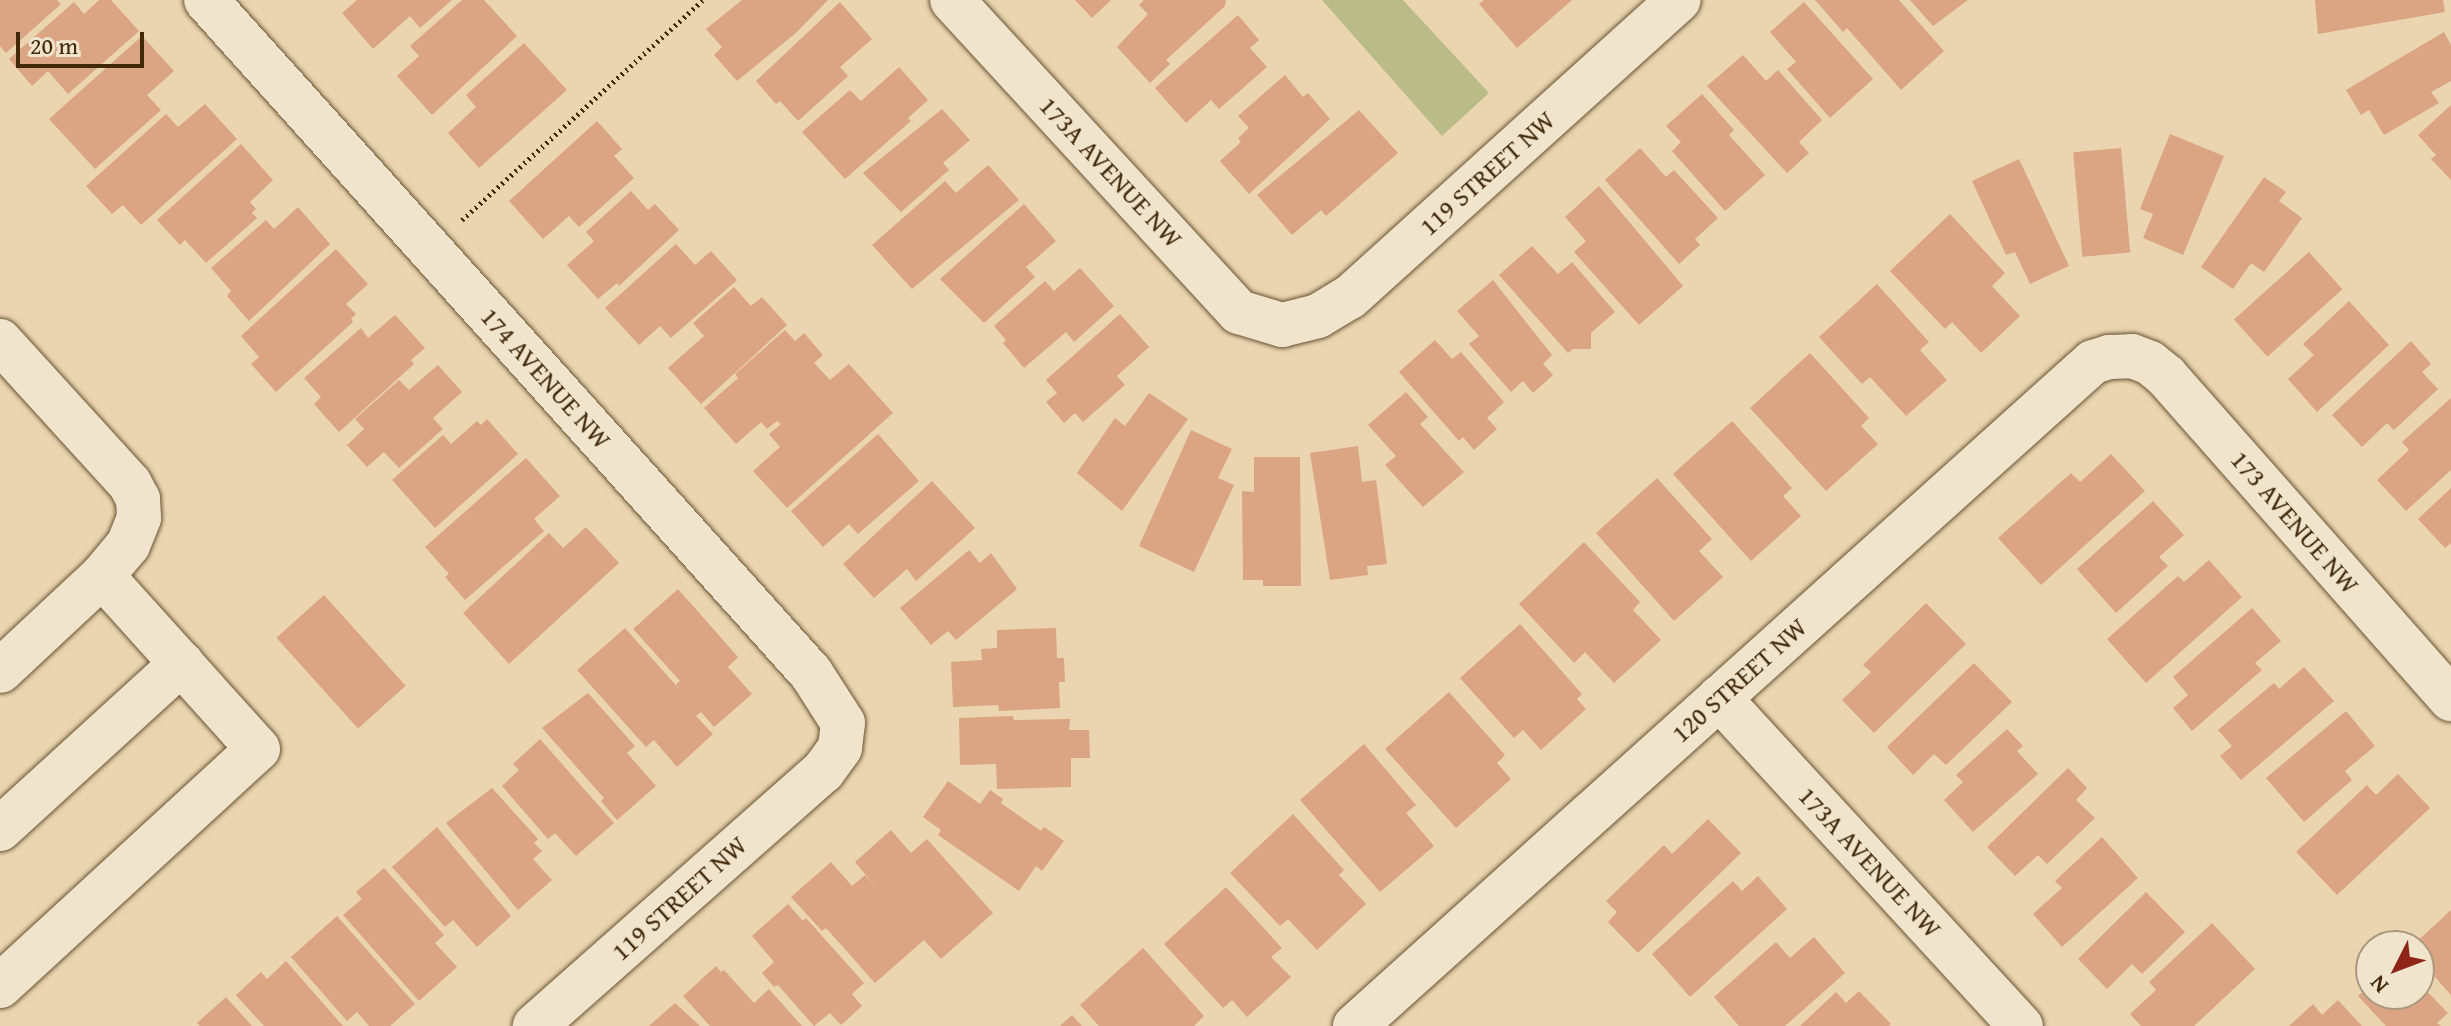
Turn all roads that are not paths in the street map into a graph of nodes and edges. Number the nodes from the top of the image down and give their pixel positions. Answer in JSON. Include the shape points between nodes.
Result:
{"nodes":[{"id":1,"x":206,"y":0,"type":"edge"},
{"id":2,"x":952,"y":0,"type":"edge"},
{"id":3,"x":1679,"y":0,"type":"edge"},
{"id":4,"x":1282,"y":325,"type":"joint"},
{"id":5,"x":0,"y":341,"type":"edge"},
{"id":6,"x":2132,"y":356,"type":"joint"},
{"id":7,"x":102,"y":576,"type":"junction"},
{"id":8,"x":182,"y":663,"type":"junction"},
{"id":9,"x":0,"y":671,"type":"edge"},
{"id":10,"x":1719,"y":698,"type":"junction"},
{"id":11,"x":2451,"y":699,"type":"edge"},
{"id":12,"x":823,"y":771,"type":"joint"},
{"id":13,"x":0,"y":829,"type":"edge"},
{"id":14,"x":0,"y":986,"type":"edge"},
{"id":15,"x":535,"y":1026,"type":"edge"},
{"id":16,"x":1355,"y":1026,"type":"edge"},
{"id":17,"x":2021,"y":1026,"type":"edge"}],
"edges":[{"from":1,"to":12,"type":"street","name":"174 AVENUE NW","via":[[811,673],[843,723],[840,748]]},
{"from":2,"to":4,"type":"street","name":"173A AVENUE NW","via":[[1239,312]]},
{"from":3,"to":4,"type":"street","name":"119 STREET NW","via":[[1350,297],[1318,316]]},
{"from":5,"to":7,"type":"street","via":[[138,499],[139,518],[128,545]]},
{"from":6,"to":10,"type":"street","name":"120 STREET NW","via":[[2093,362]]},
{"from":6,"to":11,"type":"street","name":"173 AVENUE NW","via":[[2166,376]]},
{"from":7,"to":8,"type":"street"},
{"from":7,"to":9,"type":"street"},
{"from":8,"to":13,"type":"street"},
{"from":8,"to":14,"type":"street","via":[[258,749]]},
{"from":10,"to":16,"type":"street","name":"120 STREET NW"},
{"from":10,"to":17,"type":"street","name":"173A AVENUE NW"},
{"from":12,"to":15,"type":"street","name":"119 STREET NW"}]}
